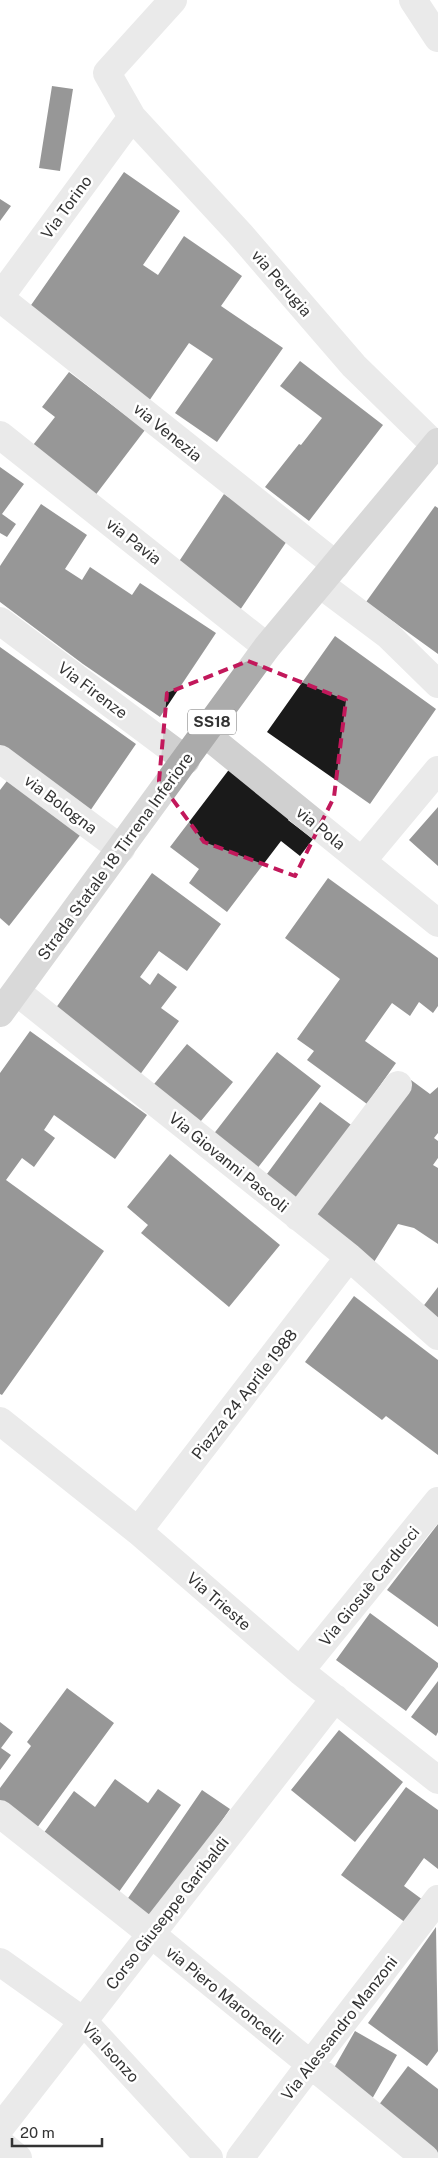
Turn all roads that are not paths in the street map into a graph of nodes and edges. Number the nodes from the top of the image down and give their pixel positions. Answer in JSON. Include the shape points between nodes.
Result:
{"nodes":[{"id":1,"x":173,"y":0,"type":"edge"},
{"id":2,"x":414,"y":0,"type":"edge"},
{"id":3,"x":438,"y":38,"type":"edge"},
{"id":4,"x":132,"y":117,"type":"junction"},
{"id":5,"x":0,"y":298,"type":"edge"},
{"id":6,"x":0,"y":435,"type":"edge"},
{"id":7,"x":437,"y":445,"type":"edge"},
{"id":8,"x":328,"y":575,"type":"junction"},
{"id":9,"x":0,"y":621,"type":"edge"},
{"id":10,"x":267,"y":647,"type":"junction"},
{"id":11,"x":438,"y":684,"type":"edge"},
{"id":12,"x":204,"y":733,"type":"junction"},
{"id":13,"x":0,"y":759,"type":"edge"},
{"id":14,"x":186,"y":760,"type":"junction"},
{"id":15,"x":438,"y":770,"type":"edge"},
{"id":16,"x":121,"y":849,"type":"junction"},
{"id":17,"x":362,"y":861,"type":"junction"},
{"id":18,"x":438,"y":923,"type":"edge"},
{"id":19,"x":17,"y":992,"type":"junction"},
{"id":20,"x":0,"y":1013,"type":"edge"},
{"id":21,"x":398,"y":1085,"type":"dead end"},
{"id":22,"x":298,"y":1217,"type":"junction"},
{"id":23,"x":349,"y":1257,"type":"junction"},
{"id":24,"x":438,"y":1336,"type":"edge"},
{"id":25,"x":0,"y":1422,"type":"edge"},
{"id":26,"x":438,"y":1501,"type":"edge"},
{"id":27,"x":138,"y":1531,"type":"junction"},
{"id":28,"x":300,"y":1670,"type":"junction"},
{"id":29,"x":335,"y":1698,"type":"junction"},
{"id":30,"x":438,"y":1780,"type":"edge"},
{"id":31,"x":0,"y":1814,"type":"edge"},
{"id":32,"x":438,"y":1899,"type":"edge"},
{"id":33,"x":150,"y":1933,"type":"junction"},
{"id":34,"x":0,"y":1962,"type":"edge"},
{"id":35,"x":83,"y":2021,"type":"junction"},
{"id":36,"x":310,"y":2064,"type":"junction"},
{"id":37,"x":0,"y":2128,"type":"edge"},
{"id":38,"x":0,"y":2142,"type":"edge"},
{"id":39,"x":18,"y":2158,"type":"edge"},
{"id":40,"x":209,"y":2158,"type":"edge"},
{"id":41,"x":240,"y":2158,"type":"edge"},
{"id":42,"x":425,"y":2158,"type":"edge"}],
"edges":[{"from":1,"to":4,"type":"street","name":"via Perugia","via":[[107,73]]},
{"from":2,"to":3,"type":"street"},
{"from":4,"to":5,"type":"street","name":"Via Torino"},
{"from":4,"to":7,"type":"street","name":"via Perugia","via":[[240,234],[354,366]]},
{"from":5,"to":8,"type":"street","name":"via Venezia"},
{"from":6,"to":10,"type":"street","name":"via Pavia"},
{"from":7,"to":8,"type":"main road","name":"Strada Statale 18 Tirrena Inferiore","number":"SS18"},
{"from":8,"to":10,"type":"main road","name":"Strada Statale 18 Tirrena Inferiore","number":"SS18"},
{"from":8,"to":11,"type":"street","name":"via Venezia"},
{"from":9,"to":14,"type":"street","name":"Via Firenze"},
{"from":10,"to":12,"type":"main road","name":"Strada Statale 18 Tirrena Inferiore","number":"SS18"},
{"from":12,"to":14,"type":"main road","name":"Strada Statale 18 Tirrena Inferiore","number":"SS18"},
{"from":12,"to":17,"type":"street","name":"via Pola"},
{"from":13,"to":16,"type":"street","name":"via Bologna"},
{"from":14,"to":16,"type":"main road","name":"Strada Statale 18 Tirrena Inferiore","number":"SS18"},
{"from":15,"to":17,"type":"street"},
{"from":16,"to":19,"type":"main road","name":"Strada Statale 18 Tirrena Inferiore","number":"SS18"},
{"from":17,"to":18,"type":"street","name":"via Pola"},
{"from":19,"to":20,"type":"main road","name":"Strada Statale 18 Tirrena Inferiore","number":"SS18"},
{"from":19,"to":22,"type":"street","name":"Via Giovanni Pascoli"},
{"from":21,"to":22,"type":"street"},
{"from":22,"to":23,"type":"street","name":"Via Giovanni Pascoli"},
{"from":23,"to":24,"type":"street","name":"Via Giovanni Pascoli"},
{"from":23,"to":27,"type":"street","name":"Piazza 24 Aprile 1988"},
{"from":25,"to":27,"type":"street","name":"Via Trieste"},
{"from":26,"to":28,"type":"street","name":"Via Giosuè Carducci"},
{"from":27,"to":28,"type":"street","name":"Via Trieste"},
{"from":28,"to":29,"type":"street","name":"Via Trieste"},
{"from":29,"to":30,"type":"street","name":"Via Trieste"},
{"from":29,"to":33,"type":"street","name":"Corso Giuseppe Garibaldi"},
{"from":31,"to":33,"type":"street","name":"via Piero Maroncelli"},
{"from":32,"to":36,"type":"street","name":"Via Alessandro Manzoni"},
{"from":33,"to":35,"type":"street","name":"Corso Giuseppe Garibaldi"},
{"from":33,"to":36,"type":"street","name":"via Piero Maroncelli"},
{"from":34,"to":35,"type":"street","name":"Via Isonzo"},
{"from":35,"to":37,"type":"street","name":"Corso Giuseppe Garibaldi"},
{"from":35,"to":40,"type":"street","name":"Via Isonzo"},
{"from":36,"to":41,"type":"street","name":"Via Alessandro Manzoni"},
{"from":36,"to":42,"type":"street","name":"via Piero Maroncelli"},
{"from":38,"to":39,"type":"street"}]}
